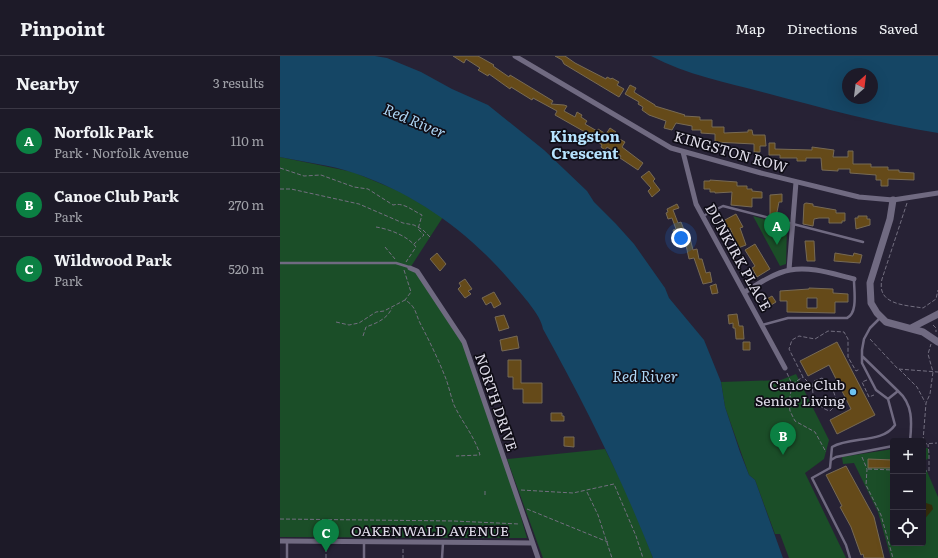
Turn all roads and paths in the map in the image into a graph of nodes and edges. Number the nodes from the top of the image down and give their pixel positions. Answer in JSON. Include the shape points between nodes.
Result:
{"nodes":[{"id":1,"x":515,"y":56,"type":"edge"},
{"id":2,"x":683,"y":152,"type":"junction"},
{"id":3,"x":280,"y":168,"type":"edge"},
{"id":4,"x":796,"y":182,"type":"junction"},
{"id":5,"x":280,"y":189,"type":"edge"},
{"id":6,"x":938,"y":193,"type":"edge"},
{"id":7,"x":907,"y":199,"type":"junction"},
{"id":8,"x":893,"y":200,"type":"junction"},
{"id":9,"x":703,"y":216,"type":"junction"},
{"id":10,"x":793,"y":224,"type":"junction"},
{"id":11,"x":376,"y":227,"type":"dead end"},
{"id":12,"x":419,"y":228,"type":"junction"},
{"id":13,"x":431,"y":238,"type":"dead end"},
{"id":14,"x":863,"y":242,"type":"dead end"},
{"id":15,"x":414,"y":244,"type":"junction"},
{"id":16,"x":385,"y":247,"type":"dead end"},
{"id":17,"x":280,"y":263,"type":"edge"},
{"id":18,"x":396,"y":263,"type":"junction"},
{"id":19,"x":407,"y":266,"type":"junction"},
{"id":20,"x":790,"y":270,"type":"junction"},
{"id":21,"x":854,"y":279,"type":"joint"},
{"id":22,"x":938,"y":290,"type":"edge"},
{"id":23,"x":745,"y":292,"type":"junction"},
{"id":24,"x":405,"y":300,"type":"junction"},
{"id":25,"x":393,"y":307,"type":"junction"},
{"id":26,"x":923,"y":308,"type":"junction"},
{"id":27,"x":938,"y":314,"type":"edge"},
{"id":28,"x":880,"y":317,"type":"junction"},
{"id":29,"x":928,"y":320,"type":"junction"},
{"id":30,"x":336,"y":322,"type":"dead end"},
{"id":31,"x":762,"y":325,"type":"junction"},
{"id":32,"x":911,"y":328,"type":"junction"},
{"id":33,"x":867,"y":333,"type":"junction"},
{"id":34,"x":363,"y":336,"type":"dead end"},
{"id":35,"x":936,"y":340,"type":"edge"},
{"id":36,"x":861,"y":356,"type":"junction"},
{"id":37,"x":785,"y":368,"type":"joint"},
{"id":38,"x":861,"y":368,"type":"dead end"},
{"id":39,"x":898,"y":369,"type":"junction"},
{"id":40,"x":933,"y":372,"type":"junction"},
{"id":41,"x":938,"y":372,"type":"edge"},
{"id":42,"x":803,"y":378,"type":"junction"},
{"id":43,"x":867,"y":380,"type":"dead end"},
{"id":44,"x":792,"y":384,"type":"junction"},
{"id":45,"x":812,"y":386,"type":"junction"},
{"id":46,"x":876,"y":390,"type":"junction"},
{"id":47,"x":898,"y":391,"type":"junction"},
{"id":48,"x":888,"y":399,"type":"junction"},
{"id":49,"x":926,"y":403,"type":"junction"},
{"id":50,"x":910,"y":438,"type":"edge"},
{"id":51,"x":923,"y":438,"type":"edge"},
{"id":52,"x":937,"y":443,"type":"dead end"},
{"id":53,"x":928,"y":444,"type":"joint"},
{"id":54,"x":890,"y":447,"type":"edge"},
{"id":55,"x":826,"y":452,"type":"dead end"},
{"id":56,"x":861,"y":452,"type":"junction"},
{"id":57,"x":456,"y":456,"type":"dead end"},
{"id":58,"x":831,"y":460,"type":"junction"},
{"id":59,"x":867,"y":469,"type":"junction"},
{"id":60,"x":890,"y":470,"type":"edge"},
{"id":61,"x":926,"y":470,"type":"edge"},
{"id":62,"x":486,"y":489,"type":"dead end"},
{"id":63,"x":514,"y":489,"type":"junction"},
{"id":64,"x":586,"y":491,"type":"junction"},
{"id":65,"x":485,"y":494,"type":"dead end"},
{"id":66,"x":520,"y":507,"type":"junction"},
{"id":67,"x":280,"y":519,"type":"edge"},
{"id":68,"x":526,"y":524,"type":"junction"},
{"id":69,"x":280,"y":541,"type":"edge"},
{"id":70,"x":287,"y":541,"type":"junction"},
{"id":71,"x":326,"y":542,"type":"junction"},
{"id":72,"x":364,"y":542,"type":"junction"},
{"id":73,"x":403,"y":542,"type":"junction"},
{"id":74,"x":443,"y":542,"type":"junction"},
{"id":75,"x":608,"y":542,"type":"junction"},
{"id":76,"x":533,"y":543,"type":"junction"},
{"id":77,"x":287,"y":558,"type":"edge"},
{"id":78,"x":326,"y":558,"type":"edge"},
{"id":79,"x":364,"y":558,"type":"edge"},
{"id":80,"x":403,"y":558,"type":"edge"},
{"id":81,"x":442,"y":558,"type":"edge"},
{"id":82,"x":538,"y":558,"type":"edge"},
{"id":83,"x":612,"y":558,"type":"edge"},
{"id":84,"x":642,"y":558,"type":"edge"},
{"id":85,"x":850,"y":558,"type":"edge"},
{"id":86,"x":893,"y":558,"type":"edge"}],
"edges":[{"from":1,"to":2,"type":"street","name":"KINGSTON ROW","via":[[671,148]]},
{"from":2,"to":4,"type":"street","name":"KINGSTON ROW"},
{"from":2,"to":9,"type":"street","name":"DUNKIRK PLACE","via":[[696,204]]},
{"from":3,"to":12,"type":"path","via":[[304,176],[321,175],[354,187],[368,188],[393,205],[398,204],[422,215]]},
{"from":4,"to":8,"type":"street","name":"KINGSTON ROW","via":[[859,197]]},
{"from":4,"to":10,"type":"street"},
{"from":5,"to":12,"type":"path","via":[[291,189],[358,204]]},
{"from":6,"to":7,"type":"street","name":"KINGSTON ROW"},
{"from":7,"to":8,"type":"street","name":"KINGSTON ROW"},
{"from":7,"to":26,"type":"path","via":[[881,289],[889,301]]},
{"from":8,"to":28,"type":"main road","via":[[890,219],[869,288],[871,303]]},
{"from":9,"to":10,"type":"lane","via":[[723,206]]},
{"from":9,"to":23,"type":"street","name":"DUNKIRK PLACE"},
{"from":10,"to":14,"type":"lane"},
{"from":10,"to":20,"type":"street"},
{"from":11,"to":15,"type":"path"},
{"from":12,"to":13,"type":"path"},
{"from":12,"to":15,"type":"path","via":[[424,235]]},
{"from":15,"to":19,"type":"path","via":[[416,246]]},
{"from":16,"to":18,"type":"path","via":[[394,256]]},
{"from":17,"to":18,"type":"lane"},
{"from":18,"to":19,"type":"lane"},
{"from":19,"to":24,"type":"path","via":[[403,268],[411,292]]},
{"from":19,"to":63,"type":"street","name":"NORTH DRIVE","via":[[416,271],[464,342]]},
{"from":20,"to":21,"type":"street","via":[[819,270]]},
{"from":20,"to":23,"type":"street"},
{"from":21,"to":31,"type":"lane","via":[[854,311],[847,318],[788,318]]},
{"from":22,"to":26,"type":"path","via":[[936,299]]},
{"from":23,"to":31,"type":"street","name":"DUNKIRK PLACE"},
{"from":24,"to":25,"type":"path"},
{"from":24,"to":57,"type":"path","via":[[416,309],[453,403],[480,455]]},
{"from":25,"to":30,"type":"path","via":[[376,312],[359,323],[349,325]]},
{"from":25,"to":34,"type":"path","via":[[390,314],[382,320],[366,327]]},
{"from":26,"to":29,"type":"path"},
{"from":27,"to":29,"type":"main road"},
{"from":28,"to":32,"type":"main road","via":[[893,325]]},
{"from":28,"to":33,"type":"lane"},
{"from":29,"to":32,"type":"main road"},
{"from":29,"to":35,"type":"path","via":[[936,328]]},
{"from":31,"to":37,"type":"street","name":"DUNKIRK PLACE"},
{"from":32,"to":35,"type":"main road"},
{"from":33,"to":36,"type":"lane"},
{"from":33,"to":39,"type":"path","via":[[876,347]]},
{"from":35,"to":40,"type":"path","via":[[928,354]]},
{"from":36,"to":46,"type":"lane"},
{"from":36,"to":47,"type":"lane"},
{"from":37,"to":44,"type":"path"},
{"from":38,"to":42,"type":"path","via":[[856,371],[848,357],[847,335],[833,330],[819,338],[799,336],[792,340],[789,350]]},
{"from":39,"to":40,"type":"path"},
{"from":39,"to":49,"type":"path","via":[[917,387]]},
{"from":40,"to":41,"type":"path"},
{"from":40,"to":49,"type":"path"},
{"from":42,"to":44,"type":"path"},
{"from":42,"to":45,"type":"path"},
{"from":43,"to":46,"type":"path","via":[[862,382],[869,397],[875,394]]},
{"from":44,"to":55,"type":"path","via":[[789,404],[795,421],[815,432]]},
{"from":45,"to":45,"type":"path","via":[[815,400],[822,408],[833,410],[837,402],[827,382],[822,378],[818,379]]},
{"from":46,"to":48,"type":"lane"},
{"from":47,"to":48,"type":"lane"},
{"from":47,"to":50,"type":"lane","via":[[905,397],[912,417]]},
{"from":48,"to":58,"type":"lane","via":[[895,425],[890,431],[882,435],[839,443],[832,447]]},
{"from":49,"to":51,"type":"path"},
{"from":52,"to":53,"type":"path"},
{"from":53,"to":61,"type":"path","via":[[929,471]]},
{"from":54,"to":56,"type":"lane"},
{"from":56,"to":58,"type":"lane"},
{"from":56,"to":59,"type":"path"},
{"from":58,"to":85,"type":"lane","via":[[830,468],[812,478]]},
{"from":59,"to":60,"type":"path"},
{"from":59,"to":86,"type":"path","via":[[866,485],[881,515]]},
{"from":62,"to":65,"type":"path"},
{"from":63,"to":64,"type":"path","via":[[573,493]]},
{"from":63,"to":66,"type":"street","name":"NORTH DRIVE"},
{"from":64,"to":75,"type":"path"},
{"from":64,"to":84,"type":"path","via":[[614,484],[636,536]]},
{"from":66,"to":68,"type":"street","name":"NORTH DRIVE"},
{"from":66,"to":75,"type":"path"},
{"from":67,"to":68,"type":"path"},
{"from":68,"to":76,"type":"street","name":"NORTH DRIVE"},
{"from":69,"to":70,"type":"street","name":"OAKENWALD AVENUE"},
{"from":70,"to":71,"type":"street","name":"OAKENWALD AVENUE"},
{"from":70,"to":77,"type":"lane"},
{"from":71,"to":72,"type":"street","name":"OAKENWALD AVENUE"},
{"from":71,"to":78,"type":"path"},
{"from":72,"to":73,"type":"street","name":"OAKENWALD AVENUE"},
{"from":72,"to":79,"type":"lane"},
{"from":73,"to":74,"type":"street","name":"OAKENWALD AVENUE"},
{"from":73,"to":80,"type":"path"},
{"from":74,"to":76,"type":"street","name":"OAKENWALD AVENUE"},
{"from":74,"to":81,"type":"lane"},
{"from":75,"to":83,"type":"path"},
{"from":76,"to":82,"type":"street","name":"NORTH DRIVE"}]}
